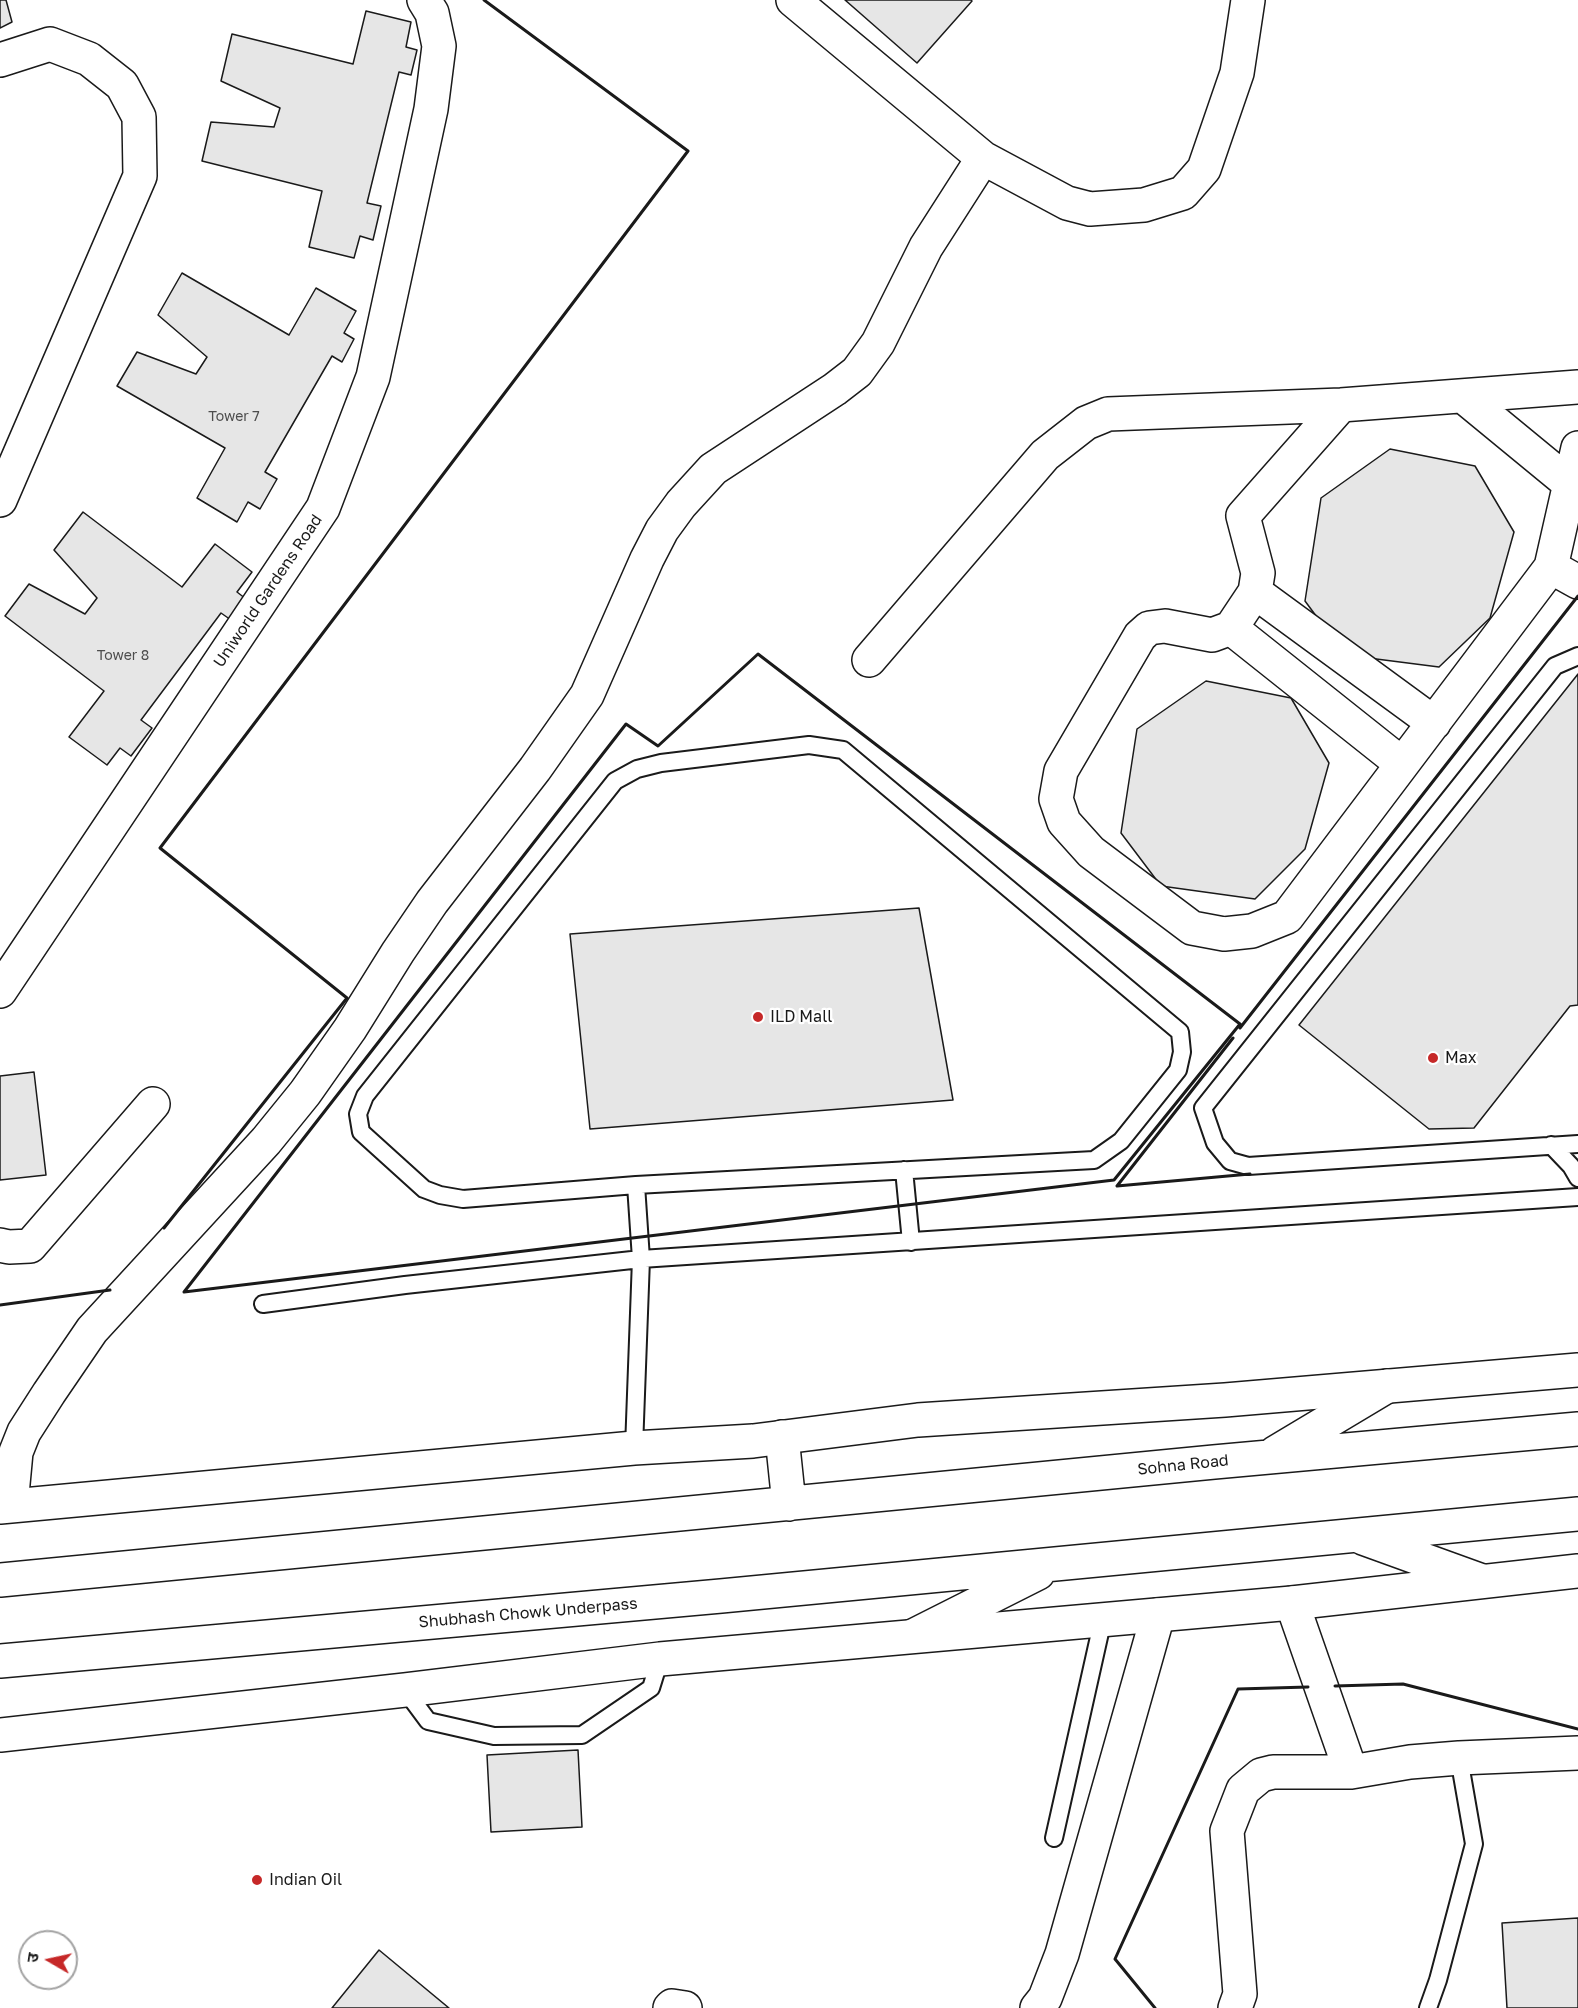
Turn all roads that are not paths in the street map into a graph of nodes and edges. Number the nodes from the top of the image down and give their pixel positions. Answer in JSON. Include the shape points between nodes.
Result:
{"nodes":[{"id":1,"x":424,"y":0,"type":"edge"},
{"id":2,"x":793,"y":0,"type":"edge"},
{"id":3,"x":1248,"y":0,"type":"edge"},
{"id":4,"x":0,"y":60,"type":"edge"},
{"id":5,"x":983,"y":158,"type":"junction"},
{"id":6,"x":1578,"y":387,"type":"edge"},
{"id":7,"x":1463,"y":396,"type":"junction"},
{"id":8,"x":1341,"y":405,"type":"junction"},
{"id":9,"x":1578,"y":448,"type":"edge"},
{"id":10,"x":1570,"y":484,"type":"junction"},
{"id":11,"x":0,"y":500,"type":"edge"},
{"id":12,"x":1564,"y":575,"type":"edge"},
{"id":13,"x":1255,"y":592,"type":"junction"},
{"id":14,"x":1231,"y":628,"type":"junction"},
{"id":15,"x":1578,"y":656,"type":"edge"},
{"id":16,"x":869,"y":660,"type":"dead end"},
{"id":17,"x":1434,"y":723,"type":"junction"},
{"id":18,"x":1402,"y":764,"type":"junction"},
{"id":19,"x":0,"y":991,"type":"edge"},
{"id":20,"x":153,"y":1104,"type":"dead end"},
{"id":21,"x":1578,"y":1144,"type":"edge"},
{"id":22,"x":1551,"y":1145,"type":"junction"},
{"id":23,"x":904,"y":1170,"type":"junction"},
{"id":24,"x":1578,"y":1178,"type":"edge"},
{"id":25,"x":636,"y":1185,"type":"junction"},
{"id":26,"x":1578,"y":1197,"type":"edge"},
{"id":27,"x":911,"y":1242,"type":"junction"},
{"id":28,"x":0,"y":1245,"type":"edge"},
{"id":29,"x":641,"y":1259,"type":"junction"},
{"id":30,"x":262,"y":1304,"type":"dead end"},
{"id":31,"x":1578,"y":1370,"type":"edge"},
{"id":32,"x":1388,"y":1386,"type":"junction"},
{"id":33,"x":1578,"y":1429,"type":"edge"},
{"id":34,"x":782,"y":1437,"type":"junction"},
{"id":35,"x":634,"y":1448,"type":"junction"},
{"id":36,"x":1268,"y":1457,"type":"junction"},
{"id":37,"x":789,"y":1504,"type":"junction"},
{"id":38,"x":5,"y":1506,"type":"edge"},
{"id":39,"x":1578,"y":1514,"type":"edge"},
{"id":40,"x":1355,"y":1535,"type":"junction"},
{"id":41,"x":1056,"y":1565,"type":"junction"},
{"id":42,"x":1578,"y":1570,"type":"edge"},
{"id":43,"x":0,"y":1581,"type":"edge"},
{"id":44,"x":1482,"y":1581,"type":"junction"},
{"id":45,"x":1292,"y":1603,"type":"junction"},
{"id":46,"x":1158,"y":1615,"type":"junction"},
{"id":47,"x":1103,"y":1620,"type":"junction"},
{"id":48,"x":913,"y":1636,"type":"junction"},
{"id":49,"x":660,"y":1659,"type":"junction"},
{"id":50,"x":0,"y":1661,"type":"edge"},
{"id":51,"x":405,"y":1690,"type":"junction"},
{"id":52,"x":0,"y":1736,"type":"edge"},
{"id":53,"x":1578,"y":1753,"type":"edge"},
{"id":54,"x":1459,"y":1758,"type":"junction"},
{"id":55,"x":1351,"y":1772,"type":"junction"},
{"id":56,"x":1054,"y":1838,"type":"dead end"},
{"id":57,"x":670,"y":2008,"type":"edge"},
{"id":58,"x":685,"y":2008,"type":"edge"},
{"id":59,"x":1037,"y":2008,"type":"edge"},
{"id":60,"x":1235,"y":2008,"type":"edge"},
{"id":61,"x":1428,"y":2008,"type":"edge"}],
"edges":[{"from":1,"to":19,"type":"main road","name":"Uniworld Gardens Road","via":[[432,13],[439,46],[431,109],[373,376],[323,508]]},
{"from":2,"to":5,"type":"main road"},
{"from":3,"to":5,"type":"main road","via":[[1237,73],[1204,170],[1184,193],[1144,205],[1090,209],[1066,203]]},
{"from":4,"to":11,"type":"main road","via":[[50,44],[89,59],[122,86],[139,117],[140,176]]},
{"from":5,"to":38,"type":"main road","via":[[926,247],[879,343],[857,372],[713,469],[662,530],[587,695],[432,902],[304,1093],[266,1141],[92,1330],[24,1432]]},
{"from":6,"to":7,"type":"main road"},
{"from":7,"to":8,"type":"main road"},
{"from":7,"to":10,"type":"main road"},
{"from":8,"to":13,"type":"main road","via":[[1244,516],[1258,573]]},
{"from":8,"to":16,"type":"main road","via":[[1129,412],[1108,414],[1086,423],[1045,455]]},
{"from":9,"to":10,"type":"main road"},
{"from":10,"to":12,"type":"main road"},
{"from":12,"to":17,"type":"main road"},
{"from":13,"to":14,"type":"main road"},
{"from":13,"to":17,"type":"main road"},
{"from":14,"to":18,"type":"main road"},
{"from":14,"to":18,"type":"main road","via":[[1212,635],[1165,626],[1149,628],[1140,636],[1061,771],[1056,799],[1064,822],[1091,852],[1192,928],[1224,934],[1252,931],[1287,917]]},
{"from":15,"to":22,"type":"lane","via":[[1555,666],[1203,1108],[1215,1143],[1230,1161],[1248,1166]]},
{"from":17,"to":18,"type":"main road"},
{"from":20,"to":28,"type":"main road","via":[[30,1246]]},
{"from":21,"to":22,"type":"lane"},
{"from":22,"to":24,"type":"lane"},
{"from":23,"to":25,"type":"lane"},
{"from":23,"to":25,"type":"lane","via":[[1094,1160],[1120,1141],[1178,1070],[1182,1052],[1180,1032],[843,750],[809,745],[661,763],[637,769],[615,781],[365,1096],[358,1114],[361,1132],[424,1190],[440,1195],[463,1199]]},
{"from":23,"to":27,"type":"lane"},
{"from":25,"to":29,"type":"lane"},
{"from":26,"to":27,"type":"lane"},
{"from":27,"to":29,"type":"lane"},
{"from":29,"to":30,"type":"lane"},
{"from":29,"to":35,"type":"lane"},
{"from":31,"to":32,"type":"main road"},
{"from":32,"to":34,"type":"main road","via":[[918,1420]]},
{"from":32,"to":36,"type":"main road"},
{"from":33,"to":36,"type":"main road","name":"Sohna Road"},
{"from":34,"to":35,"type":"main road"},
{"from":34,"to":37,"type":"main road"},
{"from":35,"to":38,"type":"main road"},
{"from":36,"to":37,"type":"main road","name":"Sohna Road"},
{"from":37,"to":43,"type":"main road"},
{"from":39,"to":40,"type":"main road"},
{"from":40,"to":41,"type":"main road"},
{"from":40,"to":44,"type":"main road"},
{"from":41,"to":48,"type":"main road"},
{"from":41,"to":50,"type":"main road","name":"Shubhash Chowk Underpass"},
{"from":42,"to":44,"type":"main road"},
{"from":44,"to":45,"type":"main road"},
{"from":45,"to":46,"type":"main road"},
{"from":45,"to":55,"type":"main road"},
{"from":46,"to":47,"type":"main road"},
{"from":46,"to":59,"type":"main road","via":[[1062,1954],[1045,1998]]},
{"from":47,"to":48,"type":"main road"},
{"from":47,"to":56,"type":"lane"},
{"from":48,"to":49,"type":"main road"},
{"from":49,"to":51,"type":"main road"},
{"from":49,"to":51,"type":"lane","via":[[651,1688],[582,1735],[494,1736],[428,1721]]},
{"from":51,"to":52,"type":"main road"},
{"from":53,"to":54,"type":"main road"},
{"from":54,"to":55,"type":"main road"},
{"from":54,"to":61,"type":"lane","via":[[1474,1844]]},
{"from":55,"to":60,"type":"main road","via":[[1273,1772],[1261,1775],[1243,1790],[1227,1831],[1240,1994]]},
{"from":57,"to":58,"type":"main road"}]}
